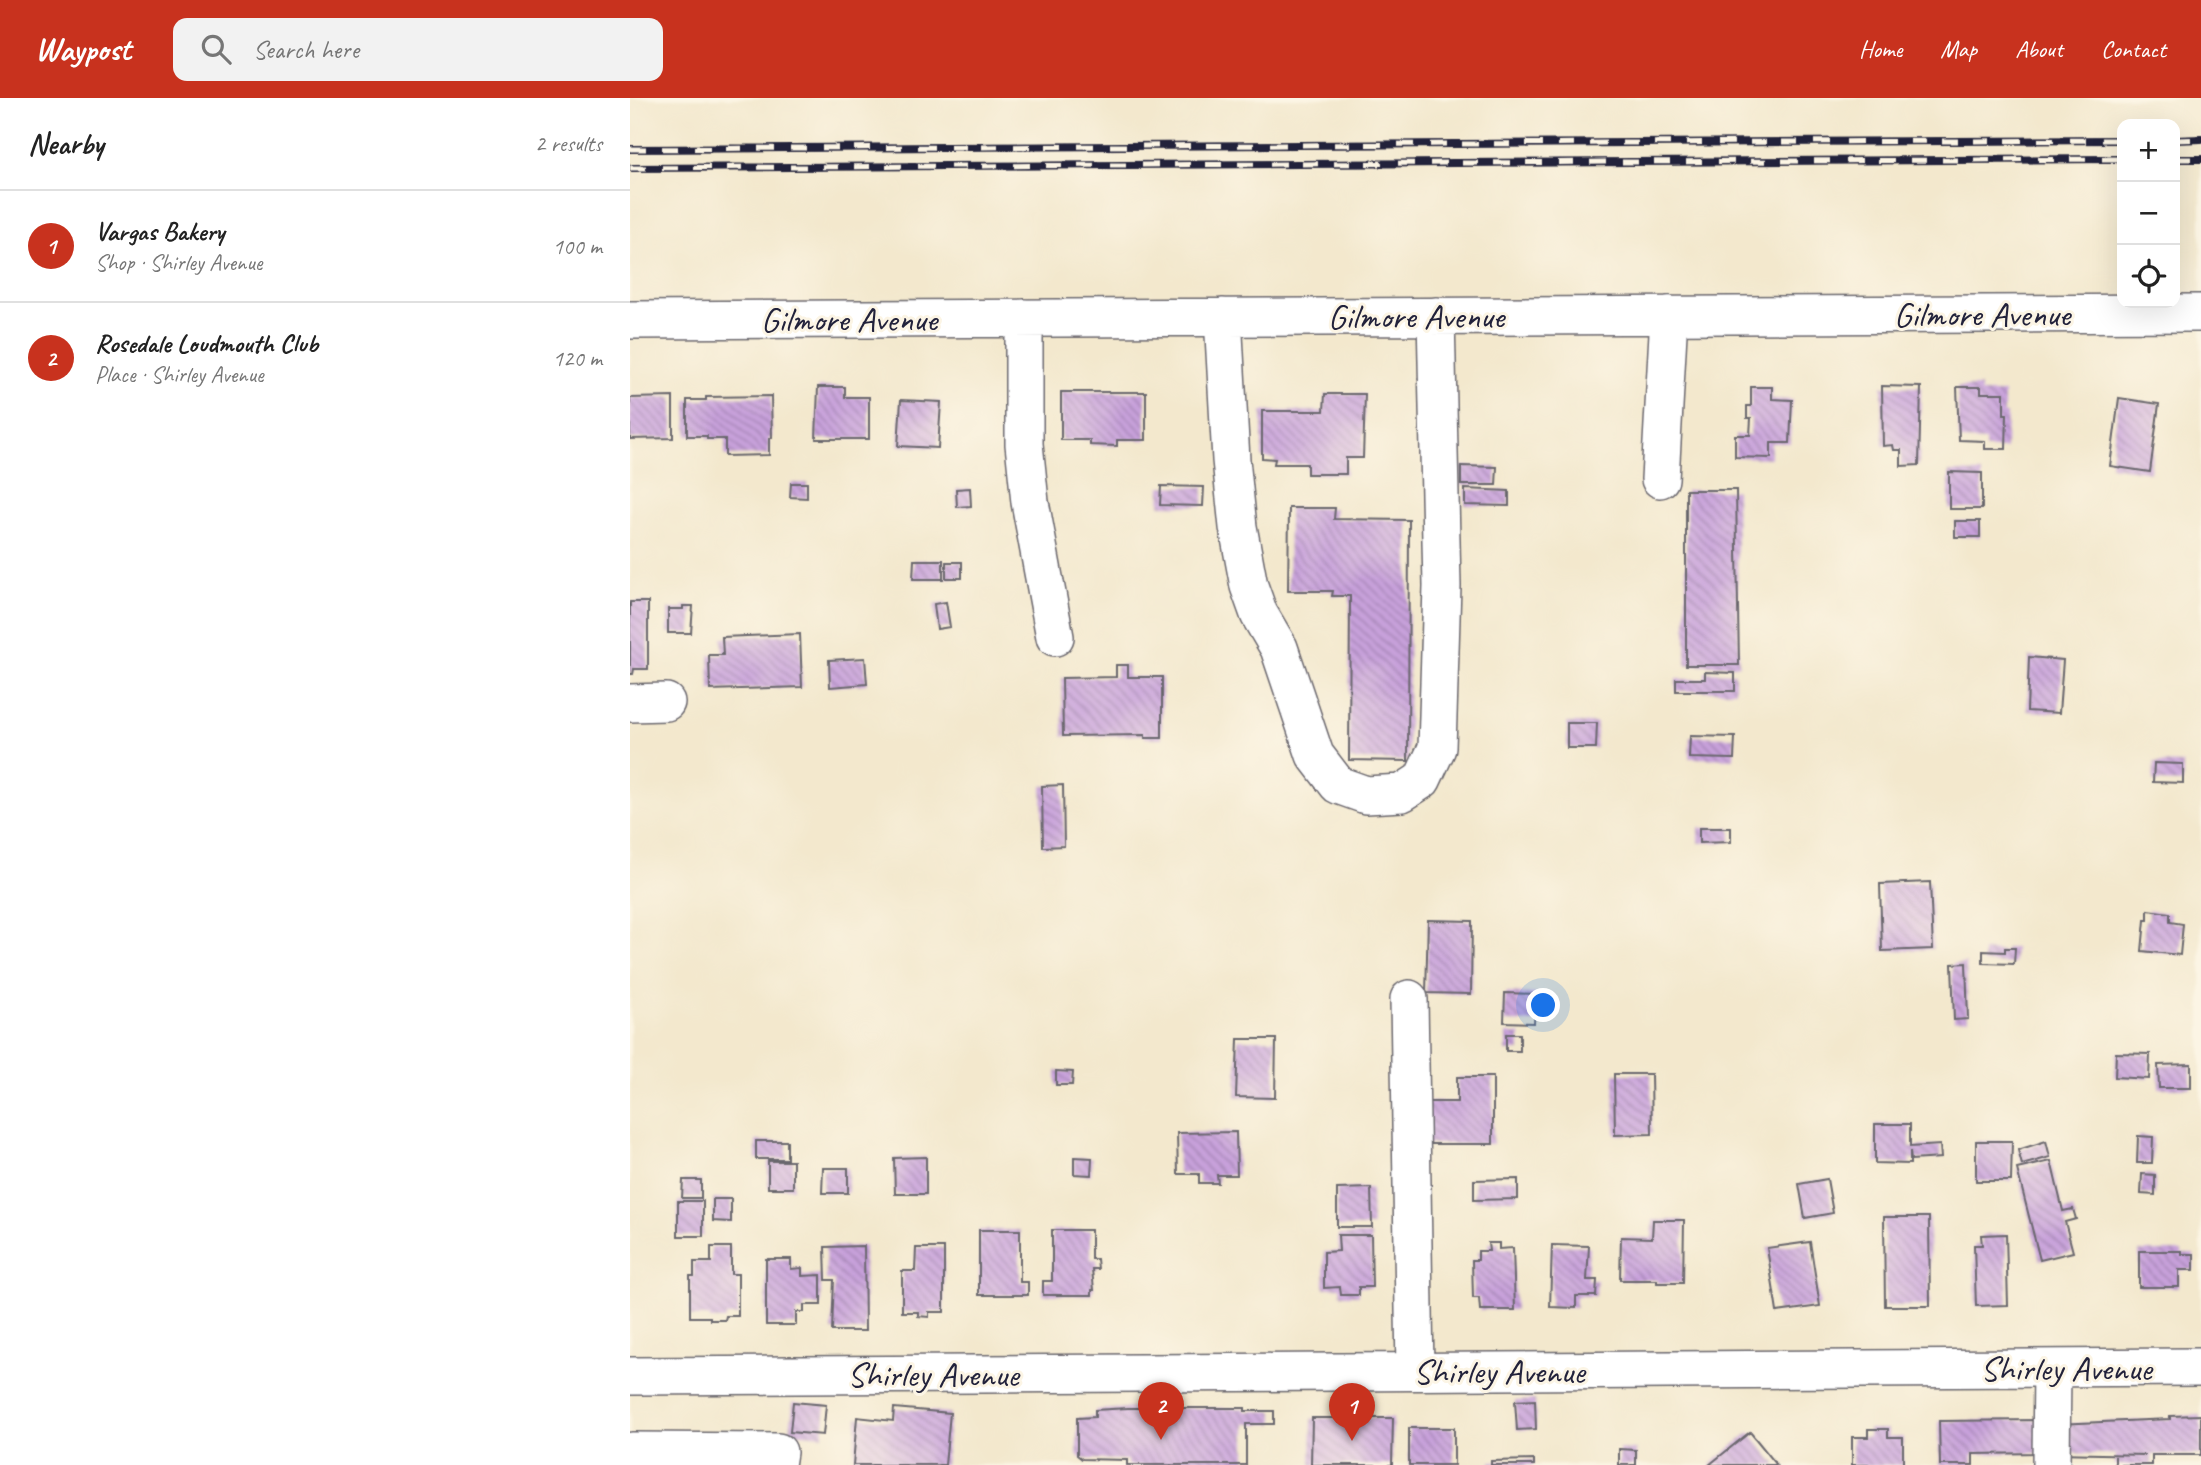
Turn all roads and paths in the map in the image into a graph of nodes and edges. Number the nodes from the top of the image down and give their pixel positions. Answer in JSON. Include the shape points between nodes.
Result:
{"nodes":[{"id":1,"x":2201,"y":313,"type":"edge"},
{"id":2,"x":1669,"y":315,"type":"junction"},
{"id":3,"x":1436,"y":316,"type":"junction"},
{"id":4,"x":1223,"y":317,"type":"junction"},
{"id":5,"x":1024,"y":318,"type":"junction"},
{"id":6,"x":630,"y":320,"type":"edge"},
{"id":7,"x":1660,"y":479,"type":"dead end"},
{"id":8,"x":1055,"y":637,"type":"dead end"},
{"id":9,"x":666,"y":702,"type":"dead end"},
{"id":10,"x":630,"y":703,"type":"edge"},
{"id":11,"x":1409,"y":999,"type":"dead end"},
{"id":12,"x":2201,"y":1367,"type":"edge"},
{"id":13,"x":2052,"y":1368,"type":"junction"},
{"id":14,"x":1415,"y":1371,"type":"junction"},
{"id":15,"x":630,"y":1376,"type":"edge"},
{"id":16,"x":630,"y":1456,"type":"edge"},
{"id":17,"x":776,"y":1465,"type":"edge"},
{"id":18,"x":2051,"y":1465,"type":"edge"}],
"edges":[{"from":1,"to":2,"type":"street","name":"Gilmore Avenue"},
{"from":2,"to":3,"type":"street","name":"Gilmore Avenue"},
{"from":2,"to":7,"type":"street"},
{"from":3,"to":4,"type":"street","name":"Gilmore Avenue"},
{"from":3,"to":4,"type":"street","via":[[1442,586],[1437,748],[1422,780],[1402,793],[1366,795],[1338,785],[1315,755],[1279,648],[1248,586],[1231,460]]},
{"from":4,"to":5,"type":"street","name":"Gilmore Avenue"},
{"from":5,"to":6,"type":"street","name":"Gilmore Avenue"},
{"from":5,"to":8,"type":"street","via":[[1024,444]]},
{"from":9,"to":10,"type":"street"},
{"from":11,"to":14,"type":"street"},
{"from":12,"to":13,"type":"street","name":"Shirley Avenue"},
{"from":13,"to":14,"type":"street","name":"Shirley Avenue"},
{"from":13,"to":18,"type":"street"},
{"from":14,"to":15,"type":"street","name":"Shirley Avenue"},
{"from":16,"to":17,"type":"street","via":[[632,1451],[778,1452]]}]}
